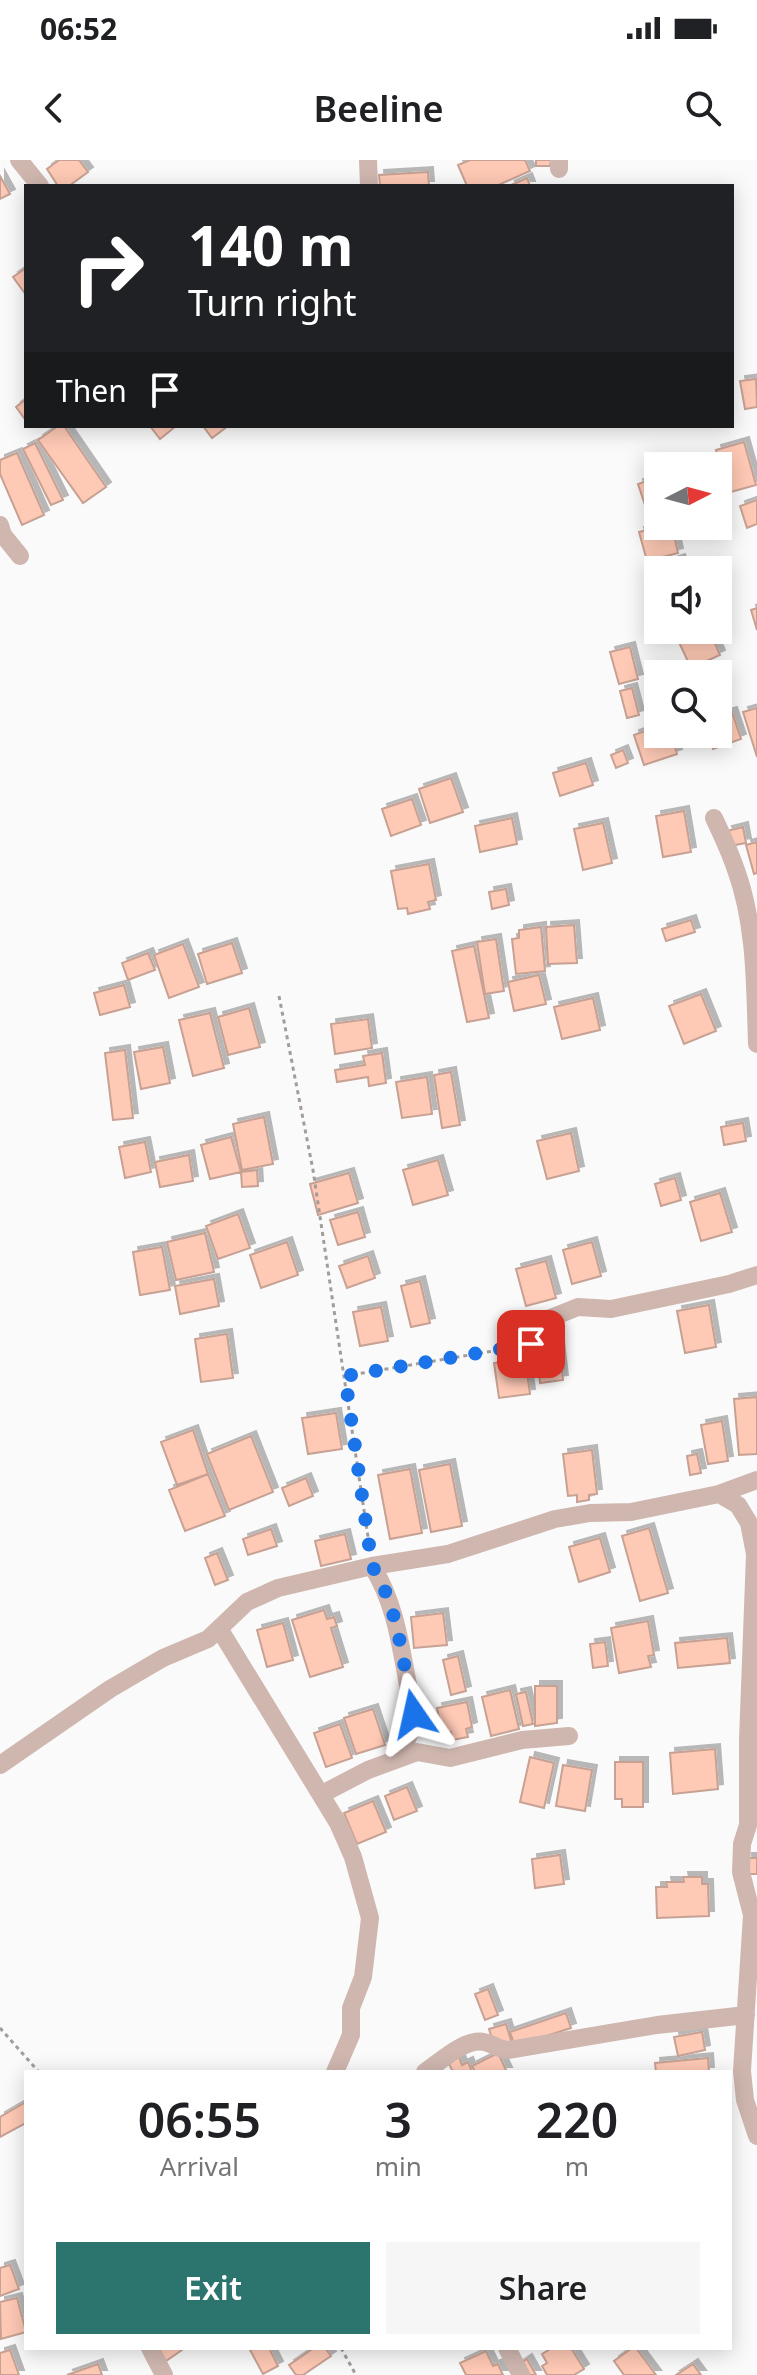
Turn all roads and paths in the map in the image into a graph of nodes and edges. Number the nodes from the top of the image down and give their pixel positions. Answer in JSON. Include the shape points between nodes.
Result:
{"nodes":[{"id":1,"x":19,"y":160,"type":"edge"},
{"id":2,"x":368,"y":160,"type":"edge"},
{"id":3,"x":38,"y":184,"type":"edge"},
{"id":4,"x":369,"y":184,"type":"edge"},
{"id":5,"x":0,"y":525,"type":"edge"},
{"id":6,"x":20,"y":556,"type":"dead end"},
{"id":7,"x":714,"y":818,"type":"dead end"},
{"id":8,"x":279,"y":996,"type":"dead end"},
{"id":9,"x":757,"y":1044,"type":"edge"},
{"id":10,"x":757,"y":1275,"type":"edge"},
{"id":11,"x":531,"y":1344,"type":"joint"},
{"id":12,"x":345,"y":1376,"type":"junction"},
{"id":13,"x":757,"y":1480,"type":"edge"},
{"id":14,"x":719,"y":1494,"type":"junction"},
{"id":15,"x":372,"y":1566,"type":"junction"},
{"id":16,"x":220,"y":1630,"type":"junction"},
{"id":17,"x":569,"y":1736,"type":"dead end"},
{"id":18,"x":400,"y":1757,"type":"junction"},
{"id":19,"x":0,"y":1765,"type":"edge"},
{"id":20,"x":322,"y":1794,"type":"junction"},
{"id":21,"x":746,"y":2015,"type":"junction"},
{"id":22,"x":0,"y":2028,"type":"edge"},
{"id":23,"x":37,"y":2070,"type":"edge"},
{"id":24,"x":336,"y":2070,"type":"edge"},
{"id":25,"x":428,"y":2070,"type":"edge"},
{"id":26,"x":757,"y":2136,"type":"edge"},
{"id":27,"x":151,"y":2350,"type":"edge"},
{"id":28,"x":342,"y":2350,"type":"edge"},
{"id":29,"x":508,"y":2350,"type":"edge"},
{"id":30,"x":164,"y":2375,"type":"edge"},
{"id":31,"x":356,"y":2375,"type":"edge"},
{"id":32,"x":521,"y":2375,"type":"edge"}],
"edges":[{"from":1,"to":3,"type":"street"},
{"from":2,"to":4,"type":"street"},
{"from":5,"to":6,"type":"street"},
{"from":7,"to":9,"type":"street","via":[[737,872],[748,918]]},
{"from":8,"to":12,"type":"path"},
{"from":10,"to":11,"type":"street","via":[[611,1309],[578,1307],[524,1333]]},
{"from":11,"to":12,"type":"path"},
{"from":12,"to":15,"type":"path"},
{"from":13,"to":14,"type":"street"},
{"from":14,"to":15,"type":"street","via":[[631,1512],[555,1519],[470,1548]]},
{"from":14,"to":21,"type":"street","via":[[738,1505],[749,1523],[755,1554],[748,1825],[741,1872],[752,1915]]},
{"from":15,"to":16,"type":"street","via":[[278,1588],[247,1602]]},
{"from":15,"to":18,"type":"street","via":[[392,1609],[414,1714]]},
{"from":16,"to":19,"type":"street","via":[[110,1689]]},
{"from":16,"to":20,"type":"street"},
{"from":17,"to":18,"type":"street","via":[[522,1740],[450,1758],[417,1752]]},
{"from":18,"to":20,"type":"street"},
{"from":20,"to":24,"type":"street","via":[[353,1857],[370,1918],[363,1977],[351,2008],[351,2035]]},
{"from":21,"to":25,"type":"street","via":[[509,2050],[482,2041]]},
{"from":21,"to":26,"type":"street","via":[[742,2071]]},
{"from":22,"to":23,"type":"path"},
{"from":27,"to":30,"type":"street"},
{"from":28,"to":31,"type":"path"},
{"from":29,"to":32,"type":"street"}]}
